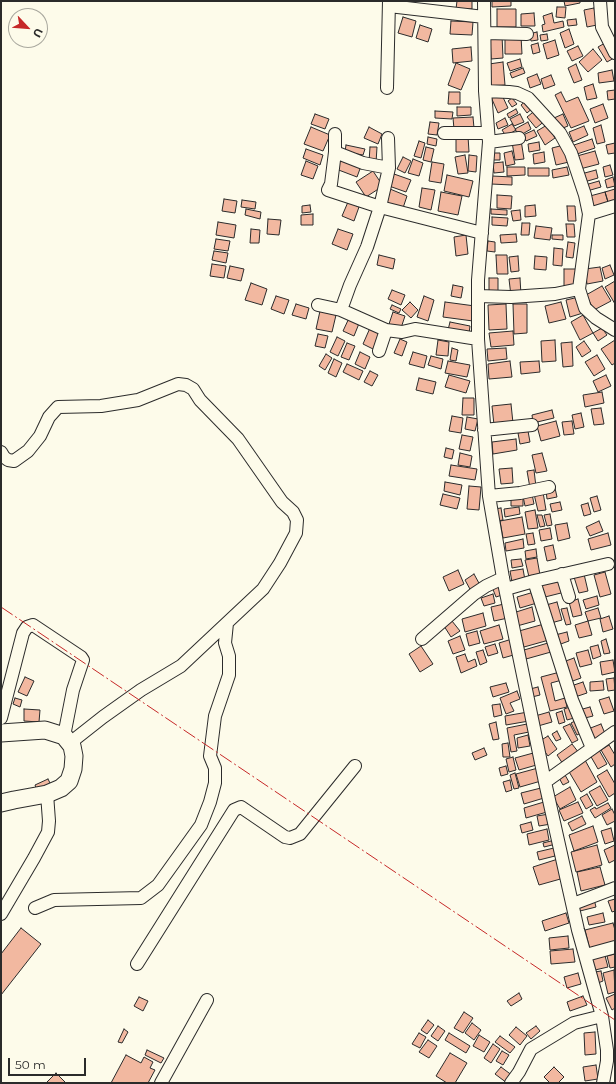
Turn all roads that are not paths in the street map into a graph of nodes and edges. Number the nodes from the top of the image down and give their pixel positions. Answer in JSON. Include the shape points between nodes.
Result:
{"nodes":[{"id":1,"x":484,"y":1,"type":"edge"},
{"id":2,"x":600,"y":1,"type":"edge"},
{"id":3,"x":389,"y":4,"type":"edge"},
{"id":4,"x":484,"y":17,"type":"junction"},
{"id":5,"x":485,"y":33,"type":"junction"},
{"id":6,"x":527,"y":34,"type":"dead end"},
{"id":7,"x":615,"y":53,"type":"edge"},
{"id":8,"x":387,"y":88,"type":"dead end"},
{"id":9,"x":485,"y":91,"type":"junction"},
{"id":10,"x":444,"y":133,"type":"dead end"},
{"id":11,"x":335,"y":134,"type":"dead end"},
{"id":12,"x":388,"y":138,"type":"dead end"},
{"id":13,"x":488,"y":138,"type":"junction"},
{"id":14,"x":519,"y":138,"type":"dead end"},
{"id":15,"x":335,"y":152,"type":"junction"},
{"id":16,"x":389,"y":168,"type":"junction"},
{"id":17,"x":615,"y":206,"type":"edge"},
{"id":18,"x":380,"y":207,"type":"junction"},
{"id":19,"x":589,"y":214,"type":"junction"},
{"id":20,"x":482,"y":233,"type":"junction"},
{"id":21,"x":579,"y":289,"type":"junction"},
{"id":22,"x":478,"y":296,"type":"junction"},
{"id":23,"x":318,"y":305,"type":"dead end"},
{"id":24,"x":341,"y":310,"type":"junction"},
{"id":25,"x":386,"y":330,"type":"junction"},
{"id":26,"x":615,"y":330,"type":"edge"},
{"id":27,"x":478,"y":339,"type":"junction"},
{"id":28,"x":379,"y":351,"type":"dead end"},
{"id":29,"x":532,"y":424,"type":"dead end"},
{"id":30,"x":484,"y":430,"type":"junction"},
{"id":31,"x":1,"y":452,"type":"edge"},
{"id":32,"x":549,"y":487,"type":"dead end"},
{"id":33,"x":489,"y":496,"type":"junction"},
{"id":34,"x":608,"y":564,"type":"dead end"},
{"id":35,"x":562,"y":574,"type":"junction"},
{"id":36,"x":534,"y":581,"type":"junction"},
{"id":37,"x":504,"y":584,"type":"junction"},
{"id":38,"x":569,"y":596,"type":"dead end"},
{"id":39,"x":227,"y":623,"type":"junction"},
{"id":40,"x":422,"y":639,"type":"dead end"},
{"id":41,"x":1,"y":718,"type":"edge"},
{"id":42,"x":615,"y":732,"type":"edge"},
{"id":43,"x":1,"y":733,"type":"edge"},
{"id":44,"x":67,"y":739,"type":"junction"},
{"id":45,"x":592,"y":748,"type":"junction"},
{"id":46,"x":355,"y":766,"type":"dead end"},
{"id":47,"x":546,"y":782,"type":"junction"},
{"id":48,"x":47,"y":794,"type":"junction"},
{"id":49,"x":1,"y":803,"type":"edge"},
{"id":50,"x":615,"y":888,"type":"edge"},
{"id":51,"x":573,"y":904,"type":"junction"},
{"id":52,"x":3,"y":907,"type":"edge"},
{"id":53,"x":35,"y":908,"type":"dead end"},
{"id":54,"x":615,"y":947,"type":"edge"},
{"id":55,"x":586,"y":955,"type":"junction"},
{"id":56,"x":137,"y":964,"type":"dead end"},
{"id":57,"x":208,"y":1000,"type":"dead end"},
{"id":58,"x":602,"y":1016,"type":"junction"},
{"id":59,"x":161,"y":1083,"type":"edge"},
{"id":60,"x":510,"y":1083,"type":"edge"},
{"id":61,"x":603,"y":1083,"type":"edge"}],
"edges":[{"from":1,"to":4,"type":"street"},
{"from":2,"to":7,"type":"street","via":[[602,27]]},
{"from":3,"to":4,"type":"street"},
{"from":3,"to":8,"type":"street"},
{"from":4,"to":5,"type":"street"},
{"from":5,"to":6,"type":"street"},
{"from":5,"to":9,"type":"street"},
{"from":9,"to":13,"type":"street"},
{"from":9,"to":19,"type":"street","via":[[517,93],[528,98],[560,133],[571,153]]},
{"from":10,"to":13,"type":"street"},
{"from":11,"to":15,"type":"street"},
{"from":12,"to":16,"type":"street"},
{"from":13,"to":14,"type":"street"},
{"from":13,"to":20,"type":"street"},
{"from":15,"to":16,"type":"street","via":[[363,163]]},
{"from":15,"to":18,"type":"street","via":[[328,190]]},
{"from":16,"to":18,"type":"street"},
{"from":17,"to":19,"type":"street"},
{"from":18,"to":20,"type":"street"},
{"from":18,"to":24,"type":"street","via":[[367,247]]},
{"from":19,"to":21,"type":"street"},
{"from":20,"to":22,"type":"street"},
{"from":21,"to":22,"type":"street","via":[[518,297]]},
{"from":21,"to":26,"type":"street","via":[[585,308]]},
{"from":22,"to":27,"type":"street"},
{"from":23,"to":24,"type":"street"},
{"from":24,"to":25,"type":"street"},
{"from":25,"to":27,"type":"street","via":[[402,332],[415,329]]},
{"from":25,"to":28,"type":"street"},
{"from":27,"to":30,"type":"street"},
{"from":29,"to":30,"type":"street"},
{"from":30,"to":33,"type":"street"},
{"from":31,"to":39,"type":"street","via":[[8,460],[14,460],[28,451],[58,407],[101,406],[138,400],[178,384],[193,389],[200,400],[238,439],[297,520],[296,533],[263,589]]},
{"from":32,"to":33,"type":"street"},
{"from":33,"to":37,"type":"street"},
{"from":34,"to":35,"type":"street"},
{"from":35,"to":36,"type":"street"},
{"from":35,"to":38,"type":"street"},
{"from":36,"to":37,"type":"street"},
{"from":36,"to":45,"type":"street","via":[[572,700]]},
{"from":37,"to":40,"type":"street","via":[[486,586],[474,594]]},
{"from":37,"to":47,"type":"street"},
{"from":39,"to":44,"type":"street","via":[[181,666]]},
{"from":39,"to":53,"type":"street","via":[[225,643],[229,656],[229,675],[215,716],[210,756],[215,768],[215,783],[201,825],[158,885],[141,898],[54,900]]},
{"from":41,"to":44,"type":"street","via":[[23,633],[27,627],[33,625],[83,660],[73,690]]},
{"from":42,"to":45,"type":"street"},
{"from":43,"to":44,"type":"highway","via":[[45,730]]},
{"from":44,"to":48,"type":"highway","via":[[74,749],[73,769],[69,781]]},
{"from":45,"to":47,"type":"street"},
{"from":46,"to":56,"type":"street","via":[[300,834],[290,838],[241,807],[234,810]]},
{"from":47,"to":51,"type":"street"},
{"from":48,"to":49,"type":"highway"},
{"from":48,"to":52,"type":"street","via":[[48,832]]},
{"from":50,"to":51,"type":"street"},
{"from":51,"to":55,"type":"street"},
{"from":54,"to":55,"type":"street"},
{"from":55,"to":58,"type":"street"},
{"from":57,"to":59,"type":"street"},
{"from":58,"to":60,"type":"street","via":[[574,1023],[531,1049],[522,1069]]},
{"from":58,"to":61,"type":"street","via":[[607,1050]]}]}
